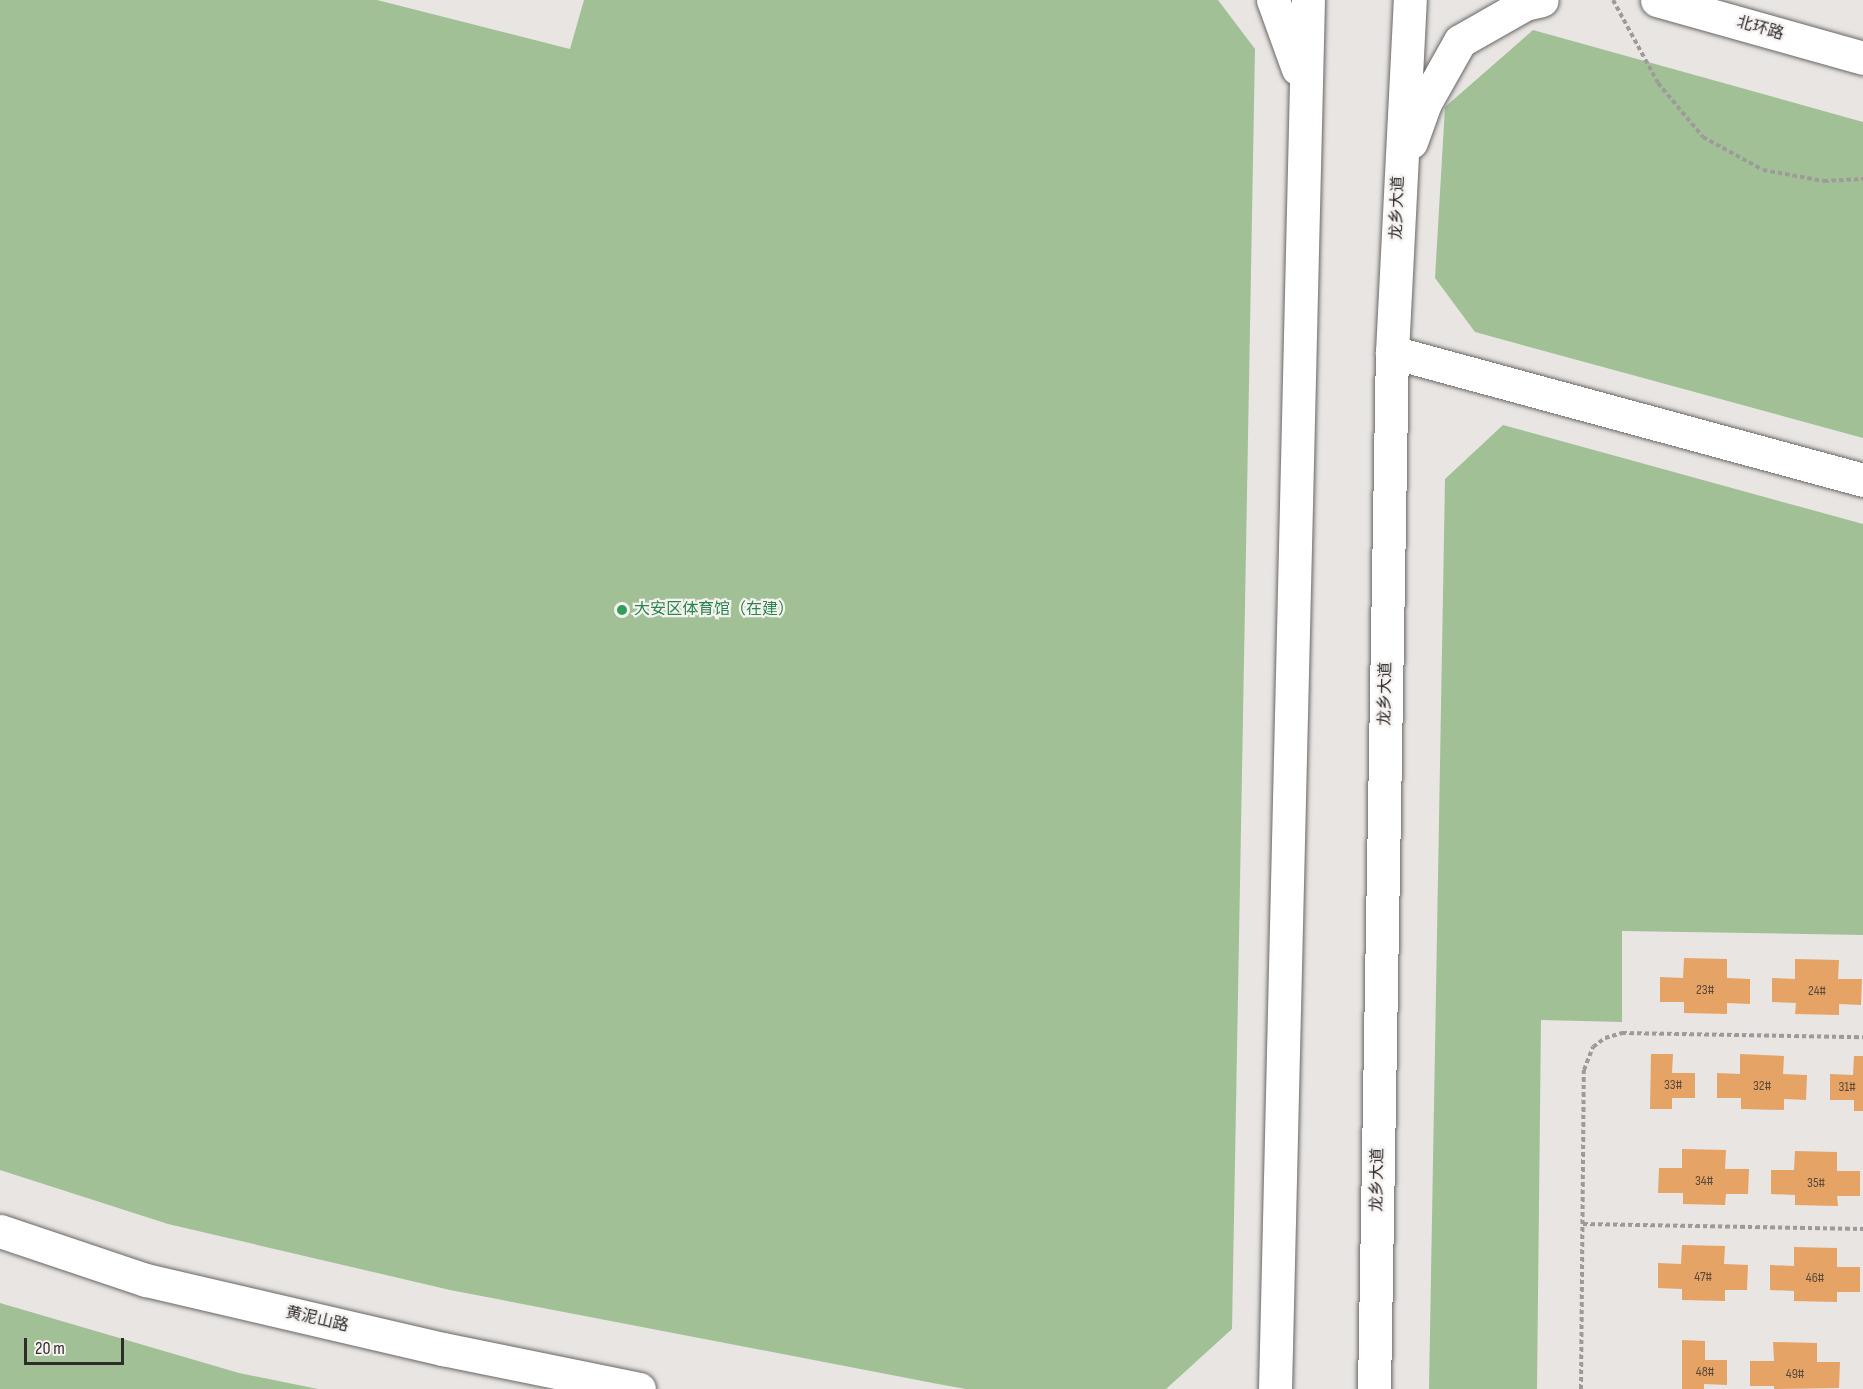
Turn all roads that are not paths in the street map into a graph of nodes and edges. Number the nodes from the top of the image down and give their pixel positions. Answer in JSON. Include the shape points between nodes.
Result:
{"nodes":[{"id":1,"x":1273,"y":0,"type":"edge"},
{"id":2,"x":1308,"y":0,"type":"edge"},
{"id":3,"x":1410,"y":0,"type":"edge"},
{"id":4,"x":1542,"y":0,"type":"edge"},
{"id":5,"x":1657,"y":0,"type":"edge"},
{"id":6,"x":1863,"y":58,"type":"edge"},
{"id":7,"x":1306,"y":92,"type":"junction"},
{"id":8,"x":1399,"y":175,"type":"junction"},
{"id":9,"x":1392,"y":352,"type":"junction"},
{"id":10,"x":1863,"y":480,"type":"edge"},
{"id":11,"x":0,"y":1232,"type":"edge"},
{"id":12,"x":639,"y":1389,"type":"edge"},
{"id":13,"x":1275,"y":1389,"type":"edge"},
{"id":14,"x":1374,"y":1389,"type":"edge"}],
"edges":[{"from":1,"to":7,"type":"main road"},
{"from":2,"to":7,"type":"main road"},
{"from":3,"to":8,"type":"main road","name":"龙乡大道"},
{"from":4,"to":8,"type":"main road","via":[[1525,4],[1460,41],[1425,103]]},
{"from":5,"to":6,"type":"main road","name":"北环路"},
{"from":7,"to":13,"type":"main road"},
{"from":8,"to":9,"type":"main road","name":"龙乡大道"},
{"from":9,"to":10,"type":"main road"},
{"from":9,"to":14,"type":"main road","name":"龙乡大道"},
{"from":11,"to":12,"type":"main road","name":"黄泥山路","via":[[146,1280],[443,1349]]}]}
